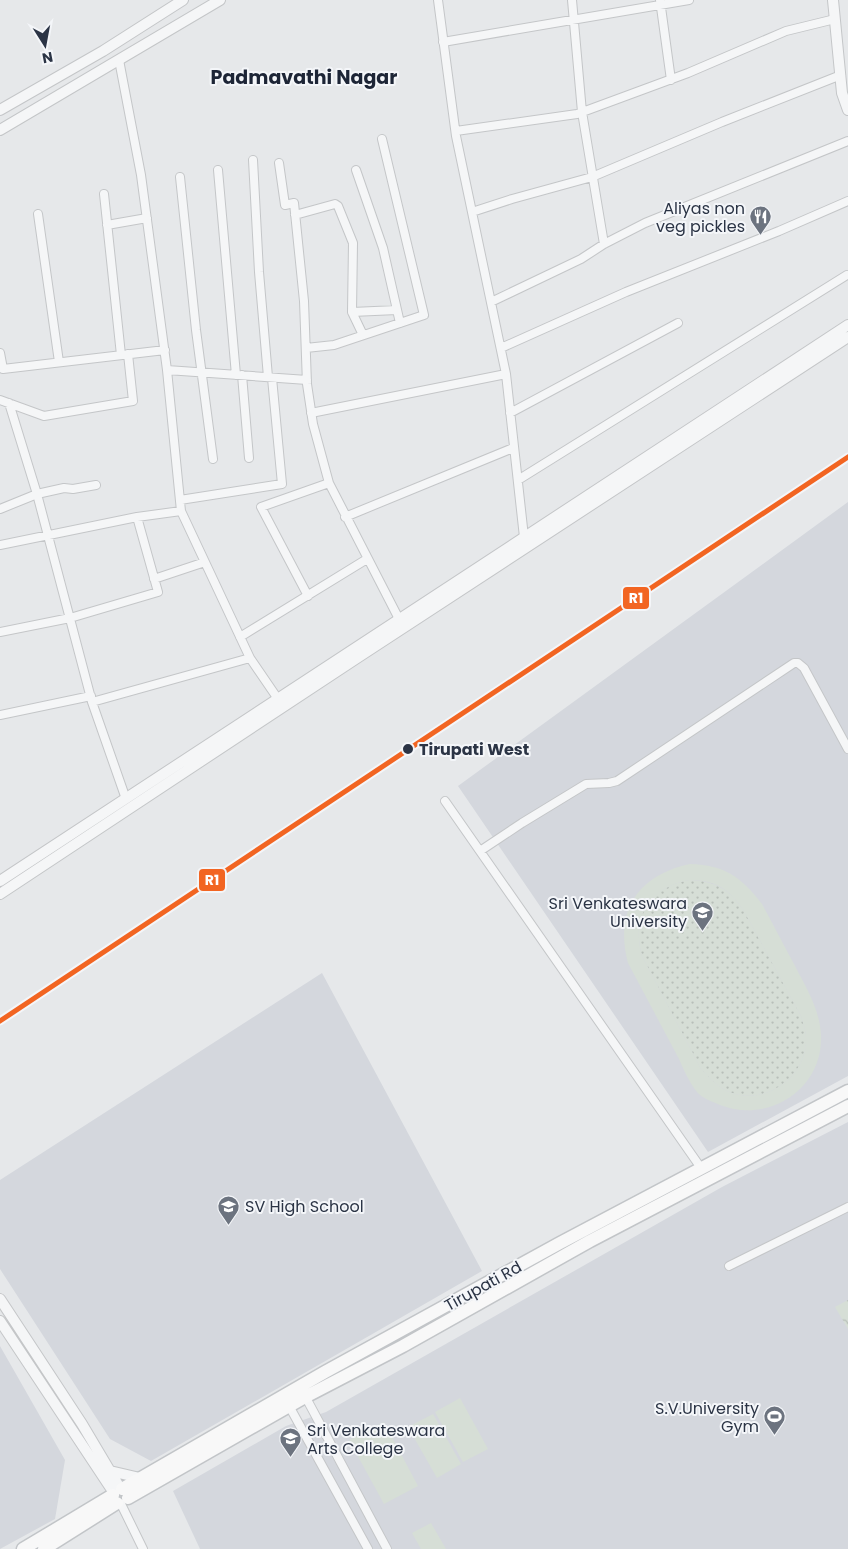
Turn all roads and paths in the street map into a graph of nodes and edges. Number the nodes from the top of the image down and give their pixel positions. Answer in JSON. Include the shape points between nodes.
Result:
{"nodes":[{"id":1,"x":183,"y":0,"type":"edge"},
{"id":2,"x":220,"y":0,"type":"edge"},
{"id":3,"x":438,"y":0,"type":"edge"},
{"id":4,"x":572,"y":0,"type":"edge"},
{"id":5,"x":689,"y":0,"type":"edge"},
{"id":6,"x":833,"y":0,"type":"edge"},
{"id":7,"x":661,"y":3,"type":"edge"},
{"id":8,"x":574,"y":20,"type":"junction"},
{"id":9,"x":835,"y":20,"type":"junction"},
{"id":10,"x":443,"y":42,"type":"junction"},
{"id":11,"x":119,"y":60,"type":"junction"},
{"id":12,"x":840,"y":75,"type":"junction"},
{"id":13,"x":671,"y":80,"type":"junction"},
{"id":14,"x":0,"y":110,"type":"edge"},
{"id":15,"x":848,"y":110,"type":"edge"},
{"id":16,"x":582,"y":112,"type":"junction"},
{"id":17,"x":0,"y":130,"type":"edge"},
{"id":18,"x":456,"y":131,"type":"junction"},
{"id":19,"x":382,"y":139,"type":"dead end"},
{"id":20,"x":848,"y":141,"type":"edge"},
{"id":21,"x":253,"y":160,"type":"dead end"},
{"id":22,"x":279,"y":163,"type":"dead end"},
{"id":23,"x":218,"y":170,"type":"dead end"},
{"id":24,"x":356,"y":170,"type":"dead end"},
{"id":25,"x":180,"y":177,"type":"dead end"},
{"id":26,"x":592,"y":177,"type":"junction"},
{"id":27,"x":104,"y":194,"type":"dead end"},
{"id":28,"x":848,"y":201,"type":"edge"},
{"id":29,"x":472,"y":212,"type":"junction"},
{"id":30,"x":38,"y":214,"type":"dead end"},
{"id":31,"x":295,"y":214,"type":"junction"},
{"id":32,"x":147,"y":218,"type":"junction"},
{"id":33,"x":107,"y":226,"type":"junction"},
{"id":34,"x":604,"y":244,"type":"junction"},
{"id":35,"x":847,"y":275,"type":"edge"},
{"id":36,"x":491,"y":302,"type":"junction"},
{"id":37,"x":397,"y":310,"type":"junction"},
{"id":38,"x":352,"y":312,"type":"junction"},
{"id":39,"x":678,"y":322,"type":"dead end"},
{"id":40,"x":400,"y":323,"type":"junction"},
{"id":41,"x":848,"y":325,"type":"edge"},
{"id":42,"x":363,"y":335,"type":"junction"},
{"id":43,"x":848,"y":337,"type":"edge"},
{"id":44,"x":306,"y":348,"type":"junction"},
{"id":45,"x":501,"y":348,"type":"junction"},
{"id":46,"x":165,"y":350,"type":"junction"},
{"id":47,"x":0,"y":353,"type":"edge"},
{"id":48,"x":125,"y":355,"type":"junction"},
{"id":49,"x":60,"y":362,"type":"junction"},
{"id":50,"x":167,"y":370,"type":"junction"},
{"id":51,"x":202,"y":373,"type":"junction"},
{"id":52,"x":506,"y":374,"type":"junction"},
{"id":53,"x":239,"y":375,"type":"junction"},
{"id":54,"x":270,"y":377,"type":"junction"},
{"id":55,"x":307,"y":380,"type":"junction"},
{"id":56,"x":0,"y":400,"type":"edge"},
{"id":57,"x":9,"y":403,"type":"junction"},
{"id":58,"x":311,"y":413,"type":"junction"},
{"id":59,"x":510,"y":413,"type":"junction"},
{"id":60,"x":514,"y":448,"type":"junction"},
{"id":61,"x":213,"y":458,"type":"dead end"},
{"id":62,"x":249,"y":458,"type":"dead end"},
{"id":63,"x":518,"y":480,"type":"junction"},
{"id":64,"x":329,"y":483,"type":"junction"},
{"id":65,"x":96,"y":485,"type":"dead end"},
{"id":66,"x":37,"y":494,"type":"junction"},
{"id":67,"x":180,"y":500,"type":"junction"},
{"id":68,"x":0,"y":509,"type":"edge"},
{"id":69,"x":181,"y":511,"type":"junction"},
{"id":70,"x":137,"y":517,"type":"junction"},
{"id":71,"x":345,"y":517,"type":"junction"},
{"id":72,"x":48,"y":535,"type":"junction"},
{"id":73,"x":524,"y":537,"type":"junction"},
{"id":74,"x":0,"y":546,"type":"edge"},
{"id":75,"x":367,"y":559,"type":"junction"},
{"id":76,"x":205,"y":562,"type":"junction"},
{"id":77,"x":154,"y":580,"type":"junction"},
{"id":78,"x":308,"y":596,"type":"junction"},
{"id":79,"x":70,"y":618,"type":"junction"},
{"id":80,"x":399,"y":619,"type":"junction"},
{"id":81,"x":0,"y":632,"type":"edge"},
{"id":82,"x":240,"y":637,"type":"junction"},
{"id":83,"x":250,"y":658,"type":"junction"},
{"id":84,"x":92,"y":699,"type":"junction"},
{"id":85,"x":278,"y":699,"type":"junction"},
{"id":86,"x":0,"y":715,"type":"edge"},
{"id":87,"x":848,"y":749,"type":"edge"},
{"id":88,"x":126,"y":799,"type":"junction"},
{"id":89,"x":445,"y":801,"type":"dead end"},
{"id":90,"x":480,"y":851,"type":"junction"},
{"id":91,"x":0,"y":881,"type":"edge"},
{"id":92,"x":0,"y":894,"type":"edge"},
{"id":93,"x":848,"y":1091,"type":"edge"},
{"id":94,"x":848,"y":1106,"type":"edge"},
{"id":95,"x":701,"y":1168,"type":"junction"},
{"id":96,"x":848,"y":1207,"type":"edge"},
{"id":97,"x":588,"y":1235,"type":"junction"},
{"id":98,"x":729,"y":1266,"type":"dead end"},
{"id":99,"x":0,"y":1299,"type":"edge"},
{"id":100,"x":0,"y":1321,"type":"edge"},
{"id":101,"x":302,"y":1392,"type":"junction"},
{"id":102,"x":287,"y":1401,"type":"junction"},
{"id":103,"x":110,"y":1471,"type":"junction"},
{"id":104,"x":140,"y":1478,"type":"junction"},
{"id":105,"x":119,"y":1496,"type":"junction"},
{"id":106,"x":47,"y":1548,"type":"edge"},
{"id":107,"x":23,"y":1549,"type":"edge"},
{"id":108,"x":143,"y":1549,"type":"edge"},
{"id":109,"x":368,"y":1549,"type":"edge"},
{"id":110,"x":387,"y":1549,"type":"edge"}],
"edges":[{"from":1,"to":14,"type":"street"},
{"from":2,"to":11,"type":"street"},
{"from":3,"to":10,"type":"street"},
{"from":4,"to":8,"type":"street"},
{"from":5,"to":7,"type":"street"},
{"from":6,"to":9,"type":"street"},
{"from":7,"to":8,"type":"street"},
{"from":7,"to":13,"type":"street"},
{"from":8,"to":10,"type":"street"},
{"from":8,"to":16,"type":"street"},
{"from":9,"to":12,"type":"street"},
{"from":9,"to":13,"type":"street","via":[[786,30]]},
{"from":10,"to":18,"type":"street"},
{"from":11,"to":17,"type":"street"},
{"from":11,"to":32,"type":"street"},
{"from":12,"to":15,"type":"street"},
{"from":12,"to":26,"type":"street"},
{"from":13,"to":16,"type":"street"},
{"from":16,"to":18,"type":"street"},
{"from":16,"to":26,"type":"street"},
{"from":18,"to":29,"type":"street"},
{"from":19,"to":40,"type":"street","via":[[424,316]]},
{"from":20,"to":34,"type":"street","via":[[645,223]]},
{"from":21,"to":54,"type":"street","via":[[259,272]]},
{"from":22,"to":31,"type":"street","via":[[284,205],[294,203]]},
{"from":23,"to":53,"type":"street"},
{"from":24,"to":37,"type":"street","via":[[382,248]]},
{"from":25,"to":51,"type":"street"},
{"from":26,"to":29,"type":"street"},
{"from":26,"to":34,"type":"street"},
{"from":27,"to":33,"type":"street"},
{"from":28,"to":45,"type":"street","via":[[626,292]]},
{"from":29,"to":36,"type":"street"},
{"from":30,"to":49,"type":"street"},
{"from":31,"to":38,"type":"street","via":[[335,204],[338,206],[353,247]]},
{"from":31,"to":44,"type":"street"},
{"from":32,"to":33,"type":"street"},
{"from":32,"to":46,"type":"street"},
{"from":33,"to":48,"type":"street"},
{"from":34,"to":36,"type":"street","via":[[581,259]]},
{"from":35,"to":63,"type":"street"},
{"from":36,"to":45,"type":"street"},
{"from":37,"to":38,"type":"street"},
{"from":37,"to":40,"type":"street"},
{"from":38,"to":42,"type":"street"},
{"from":39,"to":59,"type":"street"},
{"from":40,"to":42,"type":"street"},
{"from":41,"to":73,"type":"street"},
{"from":42,"to":44,"type":"street","via":[[334,345]]},
{"from":43,"to":92,"type":"street"},
{"from":44,"to":55,"type":"street"},
{"from":45,"to":52,"type":"street"},
{"from":46,"to":48,"type":"street"},
{"from":46,"to":50,"type":"street"},
{"from":47,"to":49,"type":"street","via":[[3,369]]},
{"from":48,"to":49,"type":"street"},
{"from":48,"to":57,"type":"street","via":[[133,401],[44,416]]},
{"from":50,"to":51,"type":"street"},
{"from":50,"to":67,"type":"street"},
{"from":51,"to":53,"type":"street"},
{"from":51,"to":61,"type":"street"},
{"from":52,"to":58,"type":"street"},
{"from":52,"to":59,"type":"street"},
{"from":53,"to":54,"type":"street"},
{"from":53,"to":62,"type":"street"},
{"from":54,"to":55,"type":"street"},
{"from":54,"to":67,"type":"street","via":[[282,484]]},
{"from":55,"to":58,"type":"street"},
{"from":56,"to":57,"type":"street"},
{"from":57,"to":66,"type":"street"},
{"from":58,"to":64,"type":"street"},
{"from":59,"to":60,"type":"street"},
{"from":60,"to":63,"type":"street"},
{"from":60,"to":71,"type":"street"},
{"from":63,"to":73,"type":"street"},
{"from":64,"to":71,"type":"street"},
{"from":64,"to":78,"type":"street","via":[[262,507]]},
{"from":65,"to":66,"type":"street"},
{"from":66,"to":68,"type":"street"},
{"from":66,"to":72,"type":"street"},
{"from":67,"to":69,"type":"street"},
{"from":69,"to":70,"type":"street"},
{"from":69,"to":76,"type":"street"},
{"from":70,"to":72,"type":"street"},
{"from":70,"to":77,"type":"street"},
{"from":71,"to":75,"type":"street"},
{"from":72,"to":74,"type":"street"},
{"from":72,"to":79,"type":"street"},
{"from":73,"to":80,"type":"street"},
{"from":75,"to":78,"type":"street"},
{"from":75,"to":80,"type":"street"},
{"from":76,"to":77,"type":"street"},
{"from":76,"to":82,"type":"street"},
{"from":77,"to":79,"type":"street","via":[[158,592]]},
{"from":78,"to":82,"type":"street"},
{"from":79,"to":81,"type":"street"},
{"from":79,"to":84,"type":"street"},
{"from":80,"to":85,"type":"street"},
{"from":82,"to":83,"type":"street"},
{"from":83,"to":84,"type":"street"},
{"from":83,"to":85,"type":"street"},
{"from":84,"to":86,"type":"street"},
{"from":84,"to":88,"type":"street"},
{"from":85,"to":88,"type":"street"},
{"from":87,"to":90,"type":"street","via":[[804,668],[794,663],[617,781],[586,784]]},
{"from":88,"to":91,"type":"street"},
{"from":89,"to":90,"type":"street"},
{"from":90,"to":95,"type":"street"},
{"from":93,"to":95,"type":"main road","name":"Tirupati Rd"},
{"from":94,"to":97,"type":"main road","name":"Tirupati Rd"},
{"from":95,"to":97,"type":"main road","name":"Tirupati Rd"},
{"from":96,"to":98,"type":"street"},
{"from":97,"to":101,"type":"main road","name":"Tirupati Rd"},
{"from":99,"to":103,"type":"street"},
{"from":100,"to":105,"type":"street"},
{"from":101,"to":102,"type":"main road","name":"Tirupati Rd"},
{"from":101,"to":110,"type":"street"},
{"from":102,"to":104,"type":"main road","name":"Tirupati Rd"},
{"from":102,"to":105,"type":"main road","name":"Tirupati Rd"},
{"from":102,"to":109,"type":"street"},
{"from":103,"to":104,"type":"street"},
{"from":103,"to":105,"type":"street"},
{"from":104,"to":105,"type":"main road","name":"Tirupati Rd"},
{"from":105,"to":106,"type":"main road"},
{"from":105,"to":107,"type":"main road"},
{"from":105,"to":108,"type":"street"}]}
